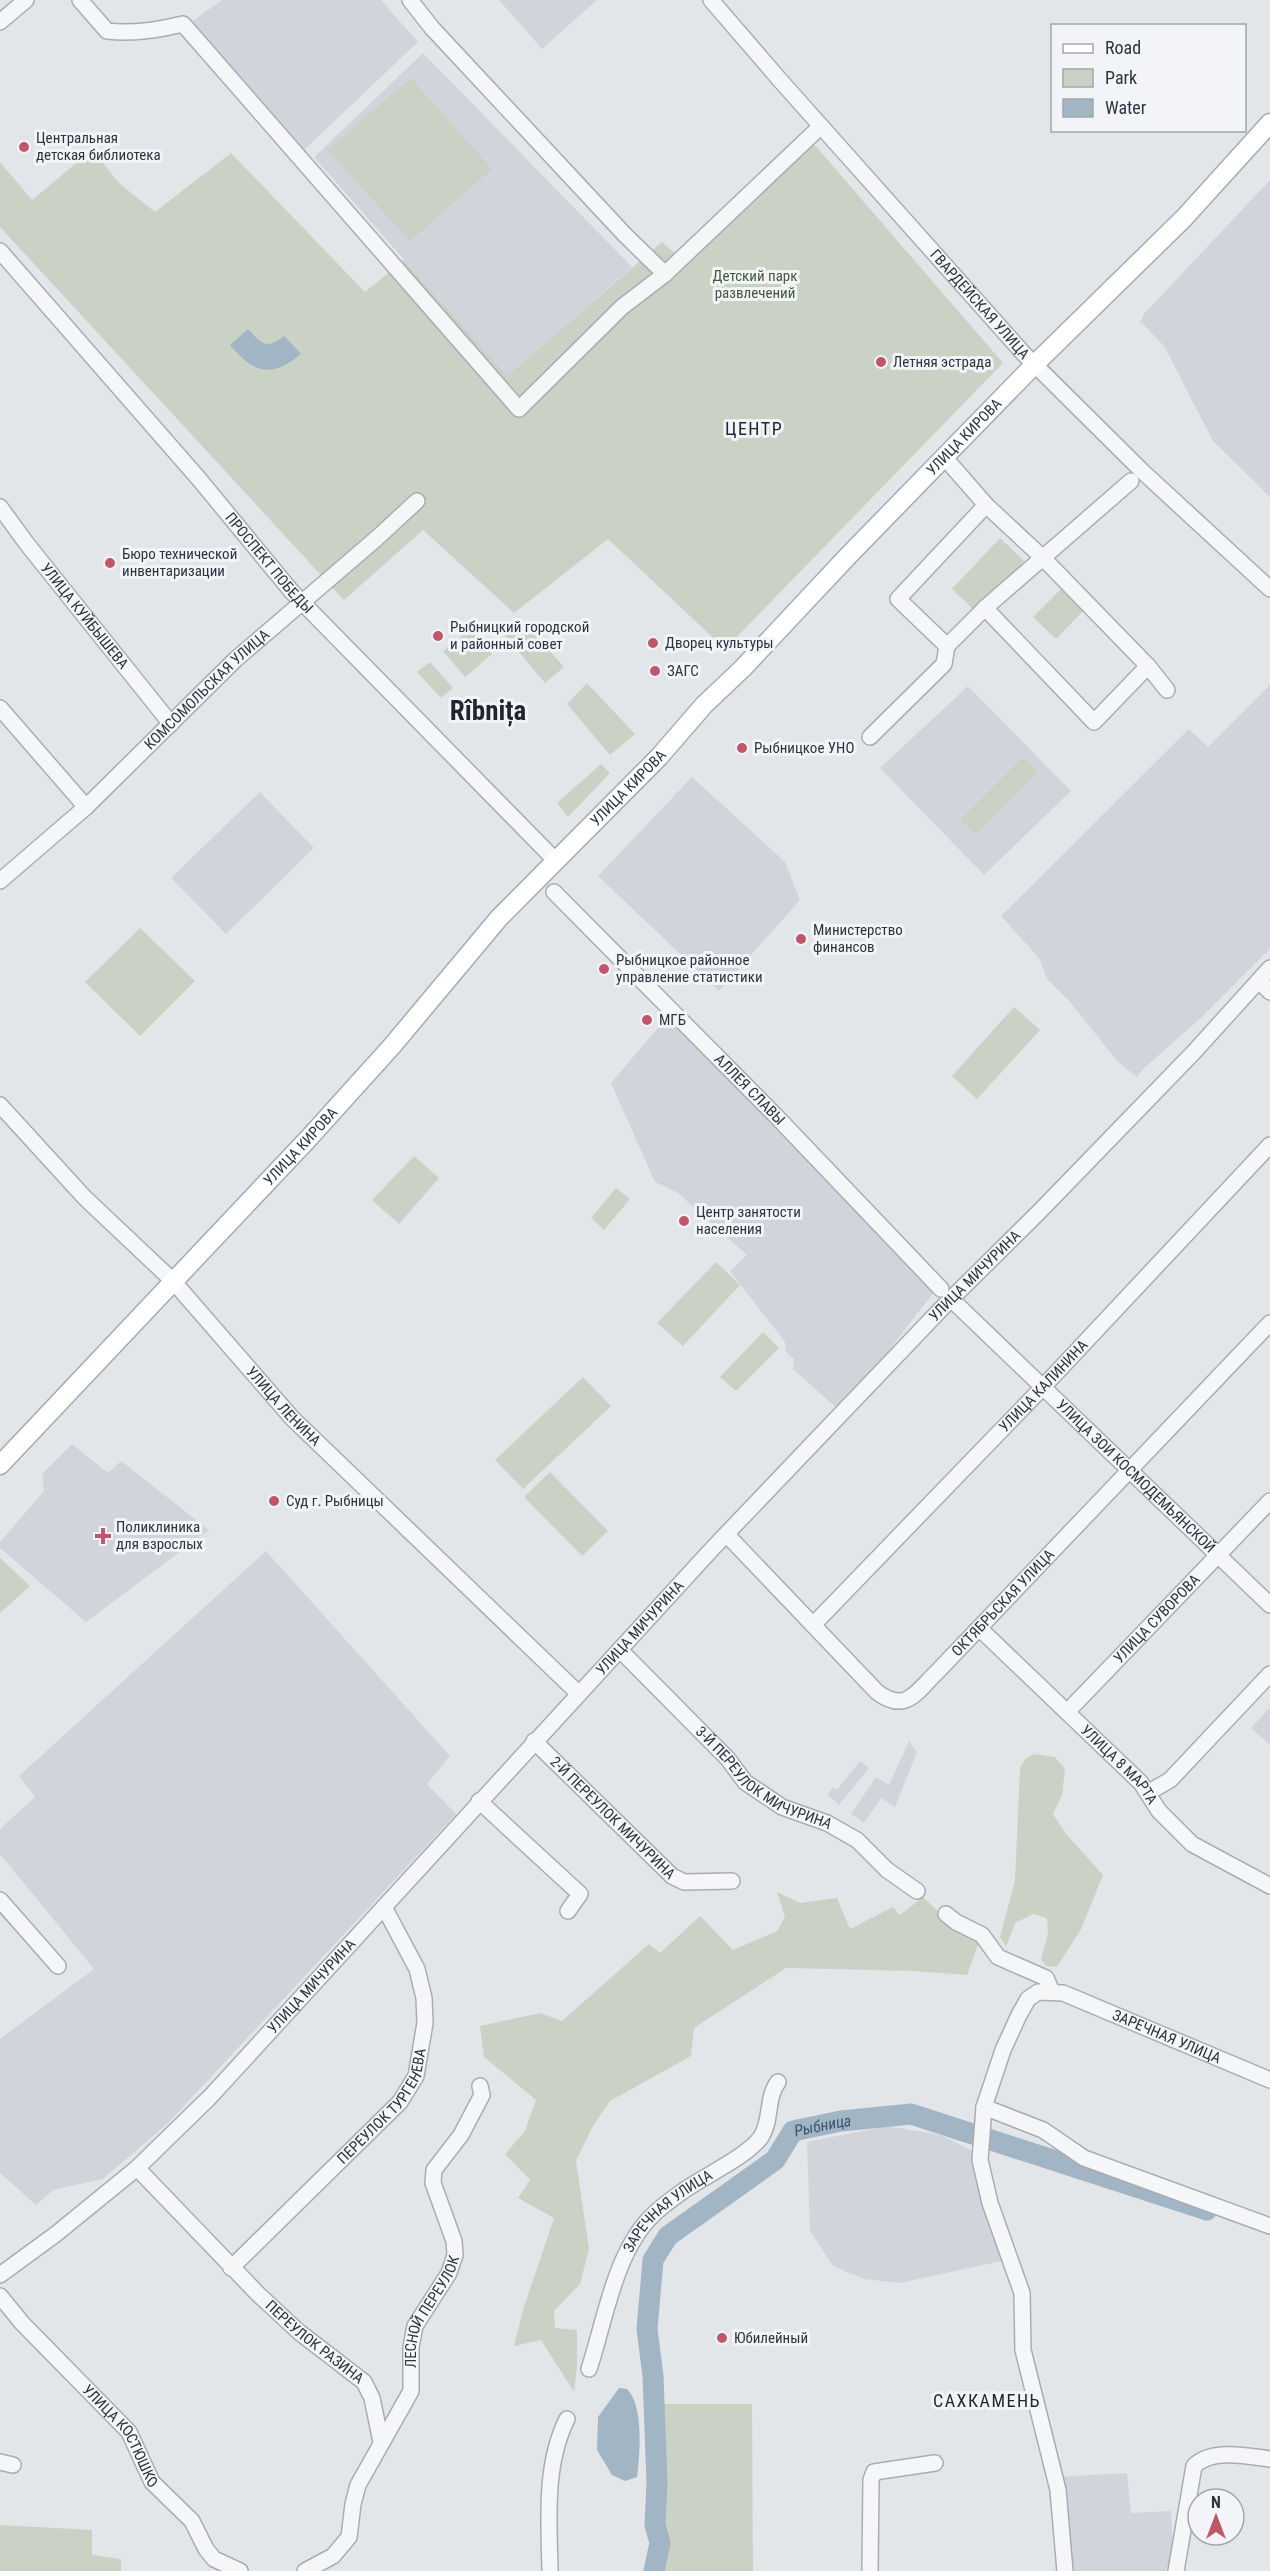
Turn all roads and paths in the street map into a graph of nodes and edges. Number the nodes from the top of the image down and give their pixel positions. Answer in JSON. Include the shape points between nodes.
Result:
{"nodes":[{"id":1,"x":26,"y":0,"type":"edge"},
{"id":2,"x":80,"y":0,"type":"edge"},
{"id":3,"x":410,"y":0,"type":"edge"},
{"id":4,"x":711,"y":0,"type":"edge"},
{"id":5,"x":0,"y":22,"type":"edge"},
{"id":6,"x":1270,"y":123,"type":"edge"},
{"id":7,"x":820,"y":126,"type":"junction"},
{"id":8,"x":0,"y":251,"type":"edge"},
{"id":9,"x":665,"y":273,"type":"junction"},
{"id":10,"x":1035,"y":364,"type":"junction"},
{"id":11,"x":945,"y":458,"type":"junction"},
{"id":12,"x":1131,"y":480,"type":"dead end"},
{"id":13,"x":417,"y":501,"type":"dead end"},
{"id":14,"x":986,"y":505,"type":"junction"},
{"id":15,"x":0,"y":507,"type":"edge"},
{"id":16,"x":1043,"y":558,"type":"junction"},
{"id":17,"x":1270,"y":589,"type":"edge"},
{"id":18,"x":302,"y":601,"type":"junction"},
{"id":19,"x":985,"y":608,"type":"junction"},
{"id":20,"x":947,"y":646,"type":"junction"},
{"id":21,"x":1148,"y":666,"type":"junction"},
{"id":22,"x":1167,"y":690,"type":"dead end"},
{"id":23,"x":0,"y":708,"type":"edge"},
{"id":24,"x":171,"y":724,"type":"junction"},
{"id":25,"x":870,"y":737,"type":"dead end"},
{"id":26,"x":86,"y":807,"type":"junction"},
{"id":27,"x":556,"y":861,"type":"junction"},
{"id":28,"x":0,"y":881,"type":"edge"},
{"id":29,"x":554,"y":892,"type":"dead end"},
{"id":30,"x":1270,"y":968,"type":"edge"},
{"id":31,"x":1264,"y":986,"type":"edge"},
{"id":32,"x":0,"y":1105,"type":"edge"},
{"id":33,"x":1270,"y":1145,"type":"edge"},
{"id":34,"x":173,"y":1281,"type":"junction"},
{"id":35,"x":946,"y":1294,"type":"junction"},
{"id":36,"x":1270,"y":1323,"type":"edge"},
{"id":37,"x":1043,"y":1388,"type":"junction"},
{"id":38,"x":0,"y":1465,"type":"edge"},
{"id":39,"x":1130,"y":1472,"type":"junction"},
{"id":40,"x":1270,"y":1501,"type":"edge"},
{"id":41,"x":727,"y":1535,"type":"junction"},
{"id":42,"x":1219,"y":1555,"type":"junction"},
{"id":43,"x":1270,"y":1605,"type":"edge"},
{"id":44,"x":813,"y":1625,"type":"junction"},
{"id":45,"x":979,"y":1628,"type":"junction"},
{"id":46,"x":620,"y":1650,"type":"junction"},
{"id":47,"x":1270,"y":1674,"type":"edge"},
{"id":48,"x":579,"y":1694,"type":"junction"},
{"id":49,"x":1068,"y":1711,"type":"junction"},
{"id":50,"x":534,"y":1742,"type":"junction"},
{"id":51,"x":1149,"y":1791,"type":"junction"},
{"id":52,"x":479,"y":1801,"type":"junction"},
{"id":53,"x":732,"y":1881,"type":"dead end"},
{"id":54,"x":1270,"y":1886,"type":"edge"},
{"id":55,"x":917,"y":1890,"type":"dead end"},
{"id":56,"x":0,"y":1900,"type":"edge"},
{"id":57,"x":384,"y":1907,"type":"junction"},
{"id":58,"x":568,"y":1911,"type":"dead end"},
{"id":59,"x":946,"y":1914,"type":"dead end"},
{"id":60,"x":58,"y":1966,"type":"dead end"},
{"id":61,"x":1058,"y":1993,"type":"junction"},
{"id":62,"x":1270,"y":2080,"type":"edge"},
{"id":63,"x":778,"y":2082,"type":"dead end"},
{"id":64,"x":480,"y":2086,"type":"dead end"},
{"id":65,"x":983,"y":2112,"type":"junction"},
{"id":66,"x":137,"y":2168,"type":"junction"},
{"id":67,"x":1270,"y":2226,"type":"edge"},
{"id":68,"x":231,"y":2268,"type":"junction"},
{"id":69,"x":0,"y":2275,"type":"edge"},
{"id":70,"x":0,"y":2296,"type":"edge"},
{"id":71,"x":589,"y":2368,"type":"dead end"},
{"id":72,"x":567,"y":2419,"type":"dead end"},
{"id":73,"x":381,"y":2442,"type":"junction"},
{"id":74,"x":1270,"y":2459,"type":"edge"},
{"id":75,"x":935,"y":2463,"type":"dead end"},
{"id":76,"x":240,"y":2571,"type":"edge"},
{"id":77,"x":305,"y":2571,"type":"edge"},
{"id":78,"x":550,"y":2571,"type":"edge"},
{"id":79,"x":870,"y":2571,"type":"edge"},
{"id":80,"x":1065,"y":2571,"type":"edge"},
{"id":81,"x":1176,"y":2571,"type":"edge"}],
"edges":[{"from":1,"to":5,"type":"street"},
{"from":2,"to":9,"type":"street","via":[[107,32],[151,31],[183,24],[519,409],[622,307]]},
{"from":3,"to":9,"type":"street","via":[[617,227]]},
{"from":4,"to":7,"type":"street","name":"ГВАРДЕЙСКАЯ УЛИЦА"},
{"from":6,"to":10,"type":"main road","name":"УЛИЦА КИРОВА","via":[[1184,218]]},
{"from":7,"to":9,"type":"street"},
{"from":7,"to":10,"type":"street","name":"ГВАРДЕЙСКАЯ УЛИЦА"},
{"from":8,"to":18,"type":"street","name":"ПРОСПЕКТ ПОБЕДЫ"},
{"from":10,"to":11,"type":"main road","name":"УЛИЦА КИРОВА"},
{"from":10,"to":17,"type":"street","name":"ГВАРДЕЙСКАЯ УЛИЦА","via":[[1142,471]]},
{"from":11,"to":14,"type":"street"},
{"from":11,"to":27,"type":"main road","name":"УЛИЦА КИРОВА"},
{"from":12,"to":16,"type":"street"},
{"from":13,"to":18,"type":"street","name":"КОМСОМОЛЬСКАЯ УЛИЦА"},
{"from":14,"to":16,"type":"street"},
{"from":14,"to":20,"type":"street","via":[[898,599]]},
{"from":15,"to":24,"type":"street","name":"УЛИЦА КУЙБЫШЕВА"},
{"from":16,"to":19,"type":"street"},
{"from":16,"to":21,"type":"street"},
{"from":18,"to":24,"type":"street","name":"КОМСОМОЛЬСКАЯ УЛИЦА"},
{"from":18,"to":27,"type":"street","name":"ПРОСПЕКТ ПОБЕДЫ"},
{"from":19,"to":20,"type":"street"},
{"from":19,"to":21,"type":"street","via":[[1095,722]]},
{"from":20,"to":25,"type":"street","via":[[945,664]]},
{"from":21,"to":22,"type":"street"},
{"from":23,"to":26,"type":"street"},
{"from":24,"to":26,"type":"street","name":"КОМСОМОЛЬСКАЯ УЛИЦА"},
{"from":26,"to":28,"type":"street","name":"КОМСОМОЛЬСКАЯ УЛИЦА"},
{"from":27,"to":34,"type":"main road","name":"УЛИЦА КИРОВА","via":[[499,918],[392,1046]]},
{"from":29,"to":35,"type":"street","name":"АЛЛЕЯ СЛАВЫ"},
{"from":30,"to":31,"type":"street","name":"УЛИЦА МИЧУРИНА"},
{"from":31,"to":35,"type":"street","name":"УЛИЦА МИЧУРИНА","via":[[1039,1212]]},
{"from":32,"to":34,"type":"street","name":"УЛИЦА ЛЕНИНА","via":[[85,1198]]},
{"from":33,"to":37,"type":"street","name":"УЛИЦА КАЛИНИНА"},
{"from":34,"to":38,"type":"main road","name":"УЛИЦА КИРОВА"},
{"from":34,"to":48,"type":"street","name":"УЛИЦА ЛЕНИНА","via":[[292,1418]]},
{"from":35,"to":37,"type":"street","name":"УЛИЦА ЗОИ КОСМОДЕМЬЯНСКОЙ"},
{"from":35,"to":41,"type":"street","name":"УЛИЦА МИЧУРИНА"},
{"from":36,"to":39,"type":"street","name":"ОКТЯБРЬСКАЯ УЛИЦА"},
{"from":37,"to":39,"type":"street","name":"УЛИЦА ЗОИ КОСМОДЕМЬЯНСКОЙ"},
{"from":37,"to":44,"type":"street","name":"УЛИЦА КАЛИНИНА"},
{"from":39,"to":42,"type":"street","name":"УЛИЦА ЗОИ КОСМОДЕМЬЯНСКОЙ"},
{"from":39,"to":45,"type":"street","name":"ОКТЯБРЬСКАЯ УЛИЦА"},
{"from":40,"to":42,"type":"street","name":"УЛИЦА СУВОРОВА"},
{"from":41,"to":44,"type":"street","name":"ОКТЯБРЬСКАЯ УЛИЦА"},
{"from":41,"to":46,"type":"street","name":"УЛИЦА МИЧУРИНА"},
{"from":42,"to":43,"type":"street","name":"УЛИЦА ЗОИ КОСМОДЕМЬЯНСКОЙ"},
{"from":42,"to":49,"type":"street","name":"УЛИЦА СУВОРОВА"},
{"from":44,"to":45,"type":"street","name":"ОКТЯБРЬСКАЯ УЛИЦА","via":[[878,1692],[898,1703],[908,1699]]},
{"from":45,"to":49,"type":"street","name":"УЛИЦА 8 МАРТА"},
{"from":46,"to":48,"type":"street","name":"УЛИЦА МИЧУРИНА"},
{"from":46,"to":55,"type":"street","name":"3-Й ПЕРЕУЛОК МИЧУРИНА","via":[[752,1788],[782,1807],[827,1822],[857,1840],[887,1870]]},
{"from":47,"to":51,"type":"street","via":[[1170,1780]]},
{"from":48,"to":50,"type":"street","name":"УЛИЦА МИЧУРИНА"},
{"from":49,"to":51,"type":"street","name":"УЛИЦА 8 МАРТА"},
{"from":50,"to":52,"type":"street","name":"УЛИЦА МИЧУРИНА"},
{"from":50,"to":53,"type":"street","name":"2-Й ПЕРЕУЛОК МИЧУРИНА","via":[[672,1876],[684,1882]]},
{"from":51,"to":54,"type":"street","name":"УЛИЦА 8 МАРТА","via":[[1160,1811],[1192,1844]]},
{"from":52,"to":57,"type":"street","name":"УЛИЦА МИЧУРИНА"},
{"from":52,"to":58,"type":"street","via":[[580,1894]]},
{"from":56,"to":60,"type":"street"},
{"from":57,"to":66,"type":"street","name":"УЛИЦА МИЧУРИНА","via":[[210,2097]]},
{"from":57,"to":68,"type":"street","name":"ПЕРЕУЛОК ТУРГЕНЕВА","via":[[417,1969],[424,1998],[425,2023],[416,2076],[400,2102]]},
{"from":59,"to":61,"type":"street","via":[[982,1935],[998,1957],[1046,1978]]},
{"from":61,"to":62,"type":"street","name":"ЗАРЕЧНАЯ УЛИЦА"},
{"from":61,"to":65,"type":"street","via":[[1038,1992],[1029,1999],[1003,2050]]},
{"from":63,"to":71,"type":"street","name":"ЗАРЕЧНАЯ УЛИЦА","via":[[761,2138],[652,2215],[636,2238],[620,2266]]},
{"from":64,"to":73,"type":"street","name":"ЛЕСНОЙ ПЕРЕУЛОК","via":[[482,2095],[475,2111],[436,2164],[433,2176],[455,2247],[454,2264],[416,2326],[411,2346],[411,2391]]},
{"from":65,"to":67,"type":"street","via":[[1043,2130],[1084,2158]]},
{"from":65,"to":80,"type":"street","via":[[982,2176],[1022,2293],[1023,2350],[1058,2490]]},
{"from":66,"to":68,"type":"street","name":"ПЕРЕУЛОК РАЗИНА"},
{"from":66,"to":69,"type":"street","name":"УЛИЦА МИЧУРИНА"},
{"from":68,"to":73,"type":"street","name":"ПЕРЕУЛОК РАЗИНА","via":[[299,2332],[364,2382],[372,2398]]},
{"from":70,"to":76,"type":"street","name":"УЛИЦА КОСТЮШКО","via":[[129,2432],[152,2482],[192,2521],[214,2559]]},
{"from":72,"to":78,"type":"street","via":[[552,2463]]},
{"from":73,"to":77,"type":"street","via":[[358,2485],[349,2537],[333,2556]]},
{"from":74,"to":81,"type":"street","via":[[1215,2456],[1200,2459],[1194,2466]]},
{"from":75,"to":79,"type":"street","via":[[874,2472]]}]}
